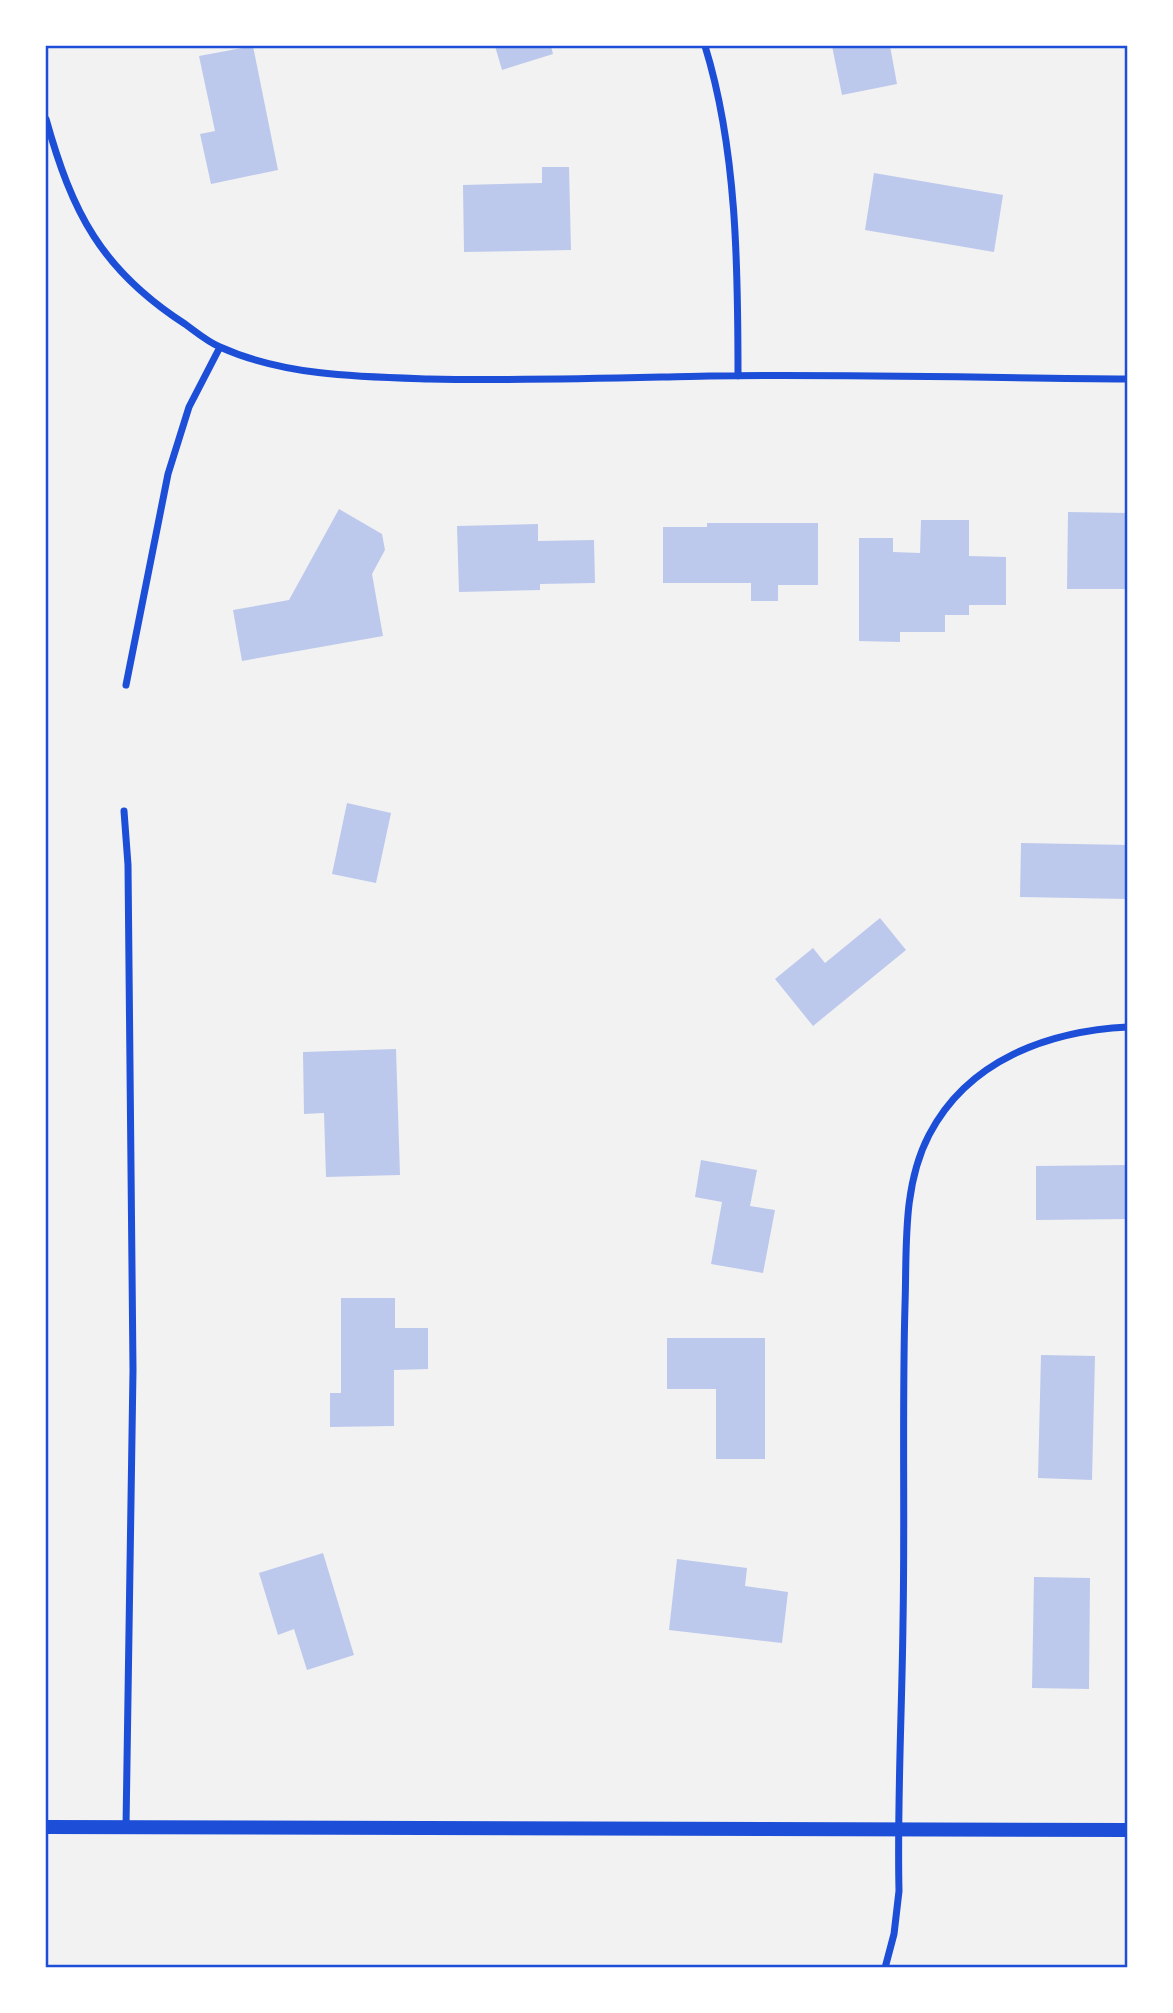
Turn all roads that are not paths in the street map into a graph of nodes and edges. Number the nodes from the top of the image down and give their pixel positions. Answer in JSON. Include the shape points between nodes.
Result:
{"nodes":[{"id":1,"x":705,"y":46,"type":"edge"},
{"id":2,"x":46,"y":119,"type":"edge"},
{"id":3,"x":220,"y":347,"type":"junction"},
{"id":4,"x":738,"y":376,"type":"junction"},
{"id":5,"x":1128,"y":379,"type":"edge"},
{"id":6,"x":126,"y":685,"type":"dead end"},
{"id":7,"x":124,"y":811,"type":"dead end"},
{"id":8,"x":1128,"y":1027,"type":"edge"},
{"id":9,"x":46,"y":1827,"type":"edge"},
{"id":10,"x":126,"y":1827,"type":"junction"},
{"id":11,"x":897,"y":1830,"type":"junction"},
{"id":12,"x":1128,"y":1830,"type":"edge"},
{"id":13,"x":885,"y":1968,"type":"edge"}],
"edges":[{"from":1,"to":4,"type":"street","via":[[728,152]]},
{"from":2,"to":3,"type":"street","via":[[63,180],[89,232],[127,279],[170,315]]},
{"from":3,"to":4,"type":"street","via":[[284,367],[375,377]]},
{"from":3,"to":6,"type":"street","via":[[189,407],[168,474]]},
{"from":4,"to":5,"type":"street"},
{"from":7,"to":10,"type":"street","via":[[133,1356]]},
{"from":8,"to":11,"type":"street","via":[[1056,1036],[1008,1055],[961,1089],[929,1135],[909,1192]]},
{"from":9,"to":10,"type":"main road"},
{"from":10,"to":11,"type":"main road"},
{"from":11,"to":12,"type":"main road"},
{"from":11,"to":13,"type":"street","via":[[899,1891]]}]}
